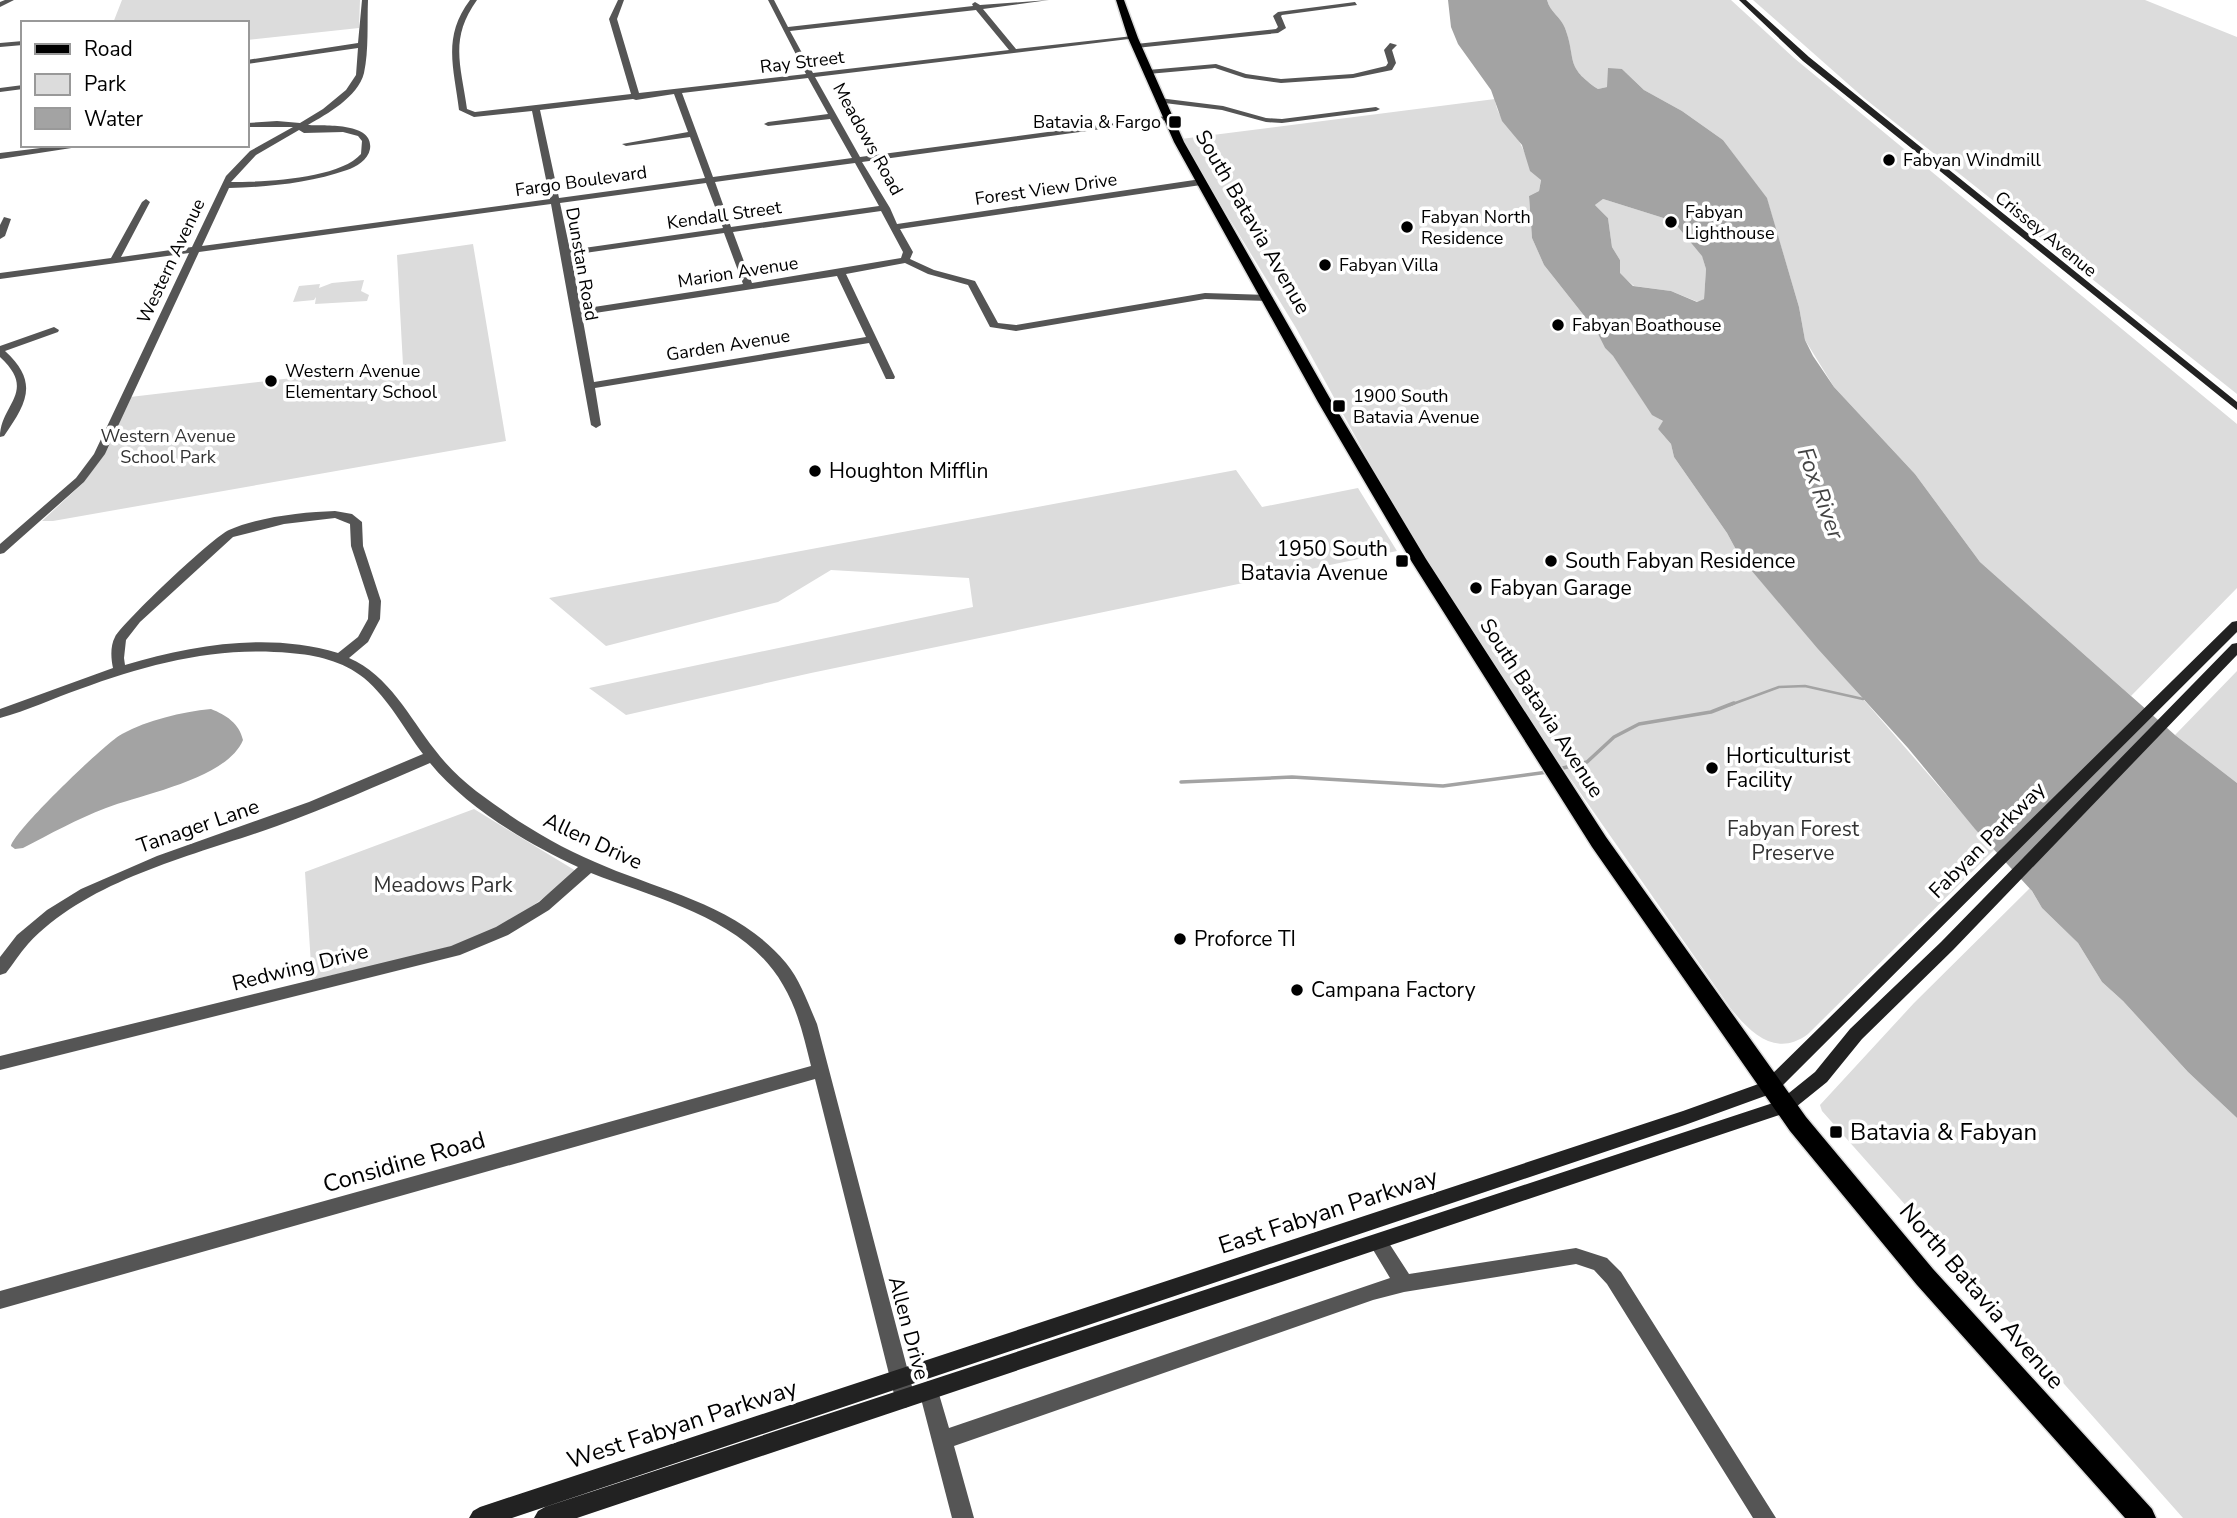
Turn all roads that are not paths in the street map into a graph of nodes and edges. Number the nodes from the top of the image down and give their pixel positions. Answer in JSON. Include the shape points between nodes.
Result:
{"nodes":[{"id":1,"x":11,"y":0,"type":"edge"},
{"id":2,"x":365,"y":0,"type":"edge"},
{"id":3,"x":474,"y":0,"type":"edge"},
{"id":4,"x":621,"y":0,"type":"edge"},
{"id":5,"x":771,"y":0,"type":"edge"},
{"id":6,"x":972,"y":0,"type":"edge"},
{"id":7,"x":1046,"y":0,"type":"edge"},
{"id":8,"x":1120,"y":0,"type":"edge"},
{"id":9,"x":1742,"y":0,"type":"edge"},
{"id":10,"x":1355,"y":4,"type":"dead end"},
{"id":11,"x":1,"y":6,"type":"edge"},
{"id":12,"x":978,"y":8,"type":"junction"},
{"id":13,"x":786,"y":29,"type":"junction"},
{"id":14,"x":1134,"y":42,"type":"junction"},
{"id":15,"x":21,"y":43,"type":"edge"},
{"id":16,"x":362,"y":45,"type":"junction"},
{"id":17,"x":1393,"y":45,"type":"dead end"},
{"id":18,"x":0,"y":46,"type":"edge"},
{"id":19,"x":1014,"y":52,"type":"junction"},
{"id":20,"x":248,"y":62,"type":"edge"},
{"id":21,"x":1148,"y":72,"type":"junction"},
{"id":22,"x":813,"y":76,"type":"junction"},
{"id":23,"x":21,"y":87,"type":"edge"},
{"id":24,"x":0,"y":90,"type":"edge"},
{"id":25,"x":678,"y":93,"type":"junction"},
{"id":26,"x":636,"y":98,"type":"junction"},
{"id":27,"x":1159,"y":100,"type":"junction"},
{"id":28,"x":1376,"y":109,"type":"dead end"},
{"id":29,"x":536,"y":110,"type":"junction"},
{"id":30,"x":832,"y":116,"type":"junction"},
{"id":31,"x":1167,"y":118,"type":"junction"},
{"id":32,"x":768,"y":124,"type":"dead end"},
{"id":33,"x":248,"y":125,"type":"edge"},
{"id":34,"x":300,"y":125,"type":"junction"},
{"id":35,"x":329,"y":129,"type":"dead end"},
{"id":36,"x":693,"y":134,"type":"junction"},
{"id":37,"x":626,"y":144,"type":"dead end"},
{"id":38,"x":35,"y":148,"type":"edge"},
{"id":39,"x":0,"y":156,"type":"edge"},
{"id":40,"x":855,"y":159,"type":"junction"},
{"id":41,"x":710,"y":179,"type":"junction"},
{"id":42,"x":1201,"y":182,"type":"junction"},
{"id":43,"x":225,"y":185,"type":"junction"},
{"id":44,"x":555,"y":200,"type":"junction"},
{"id":45,"x":146,"y":202,"type":"dead end"},
{"id":46,"x":886,"y":208,"type":"junction"},
{"id":47,"x":7,"y":219,"type":"dead end"},
{"id":48,"x":895,"y":227,"type":"junction"},
{"id":49,"x":727,"y":230,"type":"junction"},
{"id":50,"x":0,"y":236,"type":"edge"},
{"id":51,"x":194,"y":249,"type":"junction"},
{"id":52,"x":566,"y":253,"type":"junction"},
{"id":53,"x":116,"y":260,"type":"junction"},
{"id":54,"x":905,"y":260,"type":"junction"},
{"id":55,"x":840,"y":272,"type":"junction"},
{"id":56,"x":0,"y":276,"type":"edge"},
{"id":57,"x":748,"y":286,"type":"junction"},
{"id":58,"x":1268,"y":298,"type":"junction"},
{"id":59,"x":575,"y":313,"type":"junction"},
{"id":60,"x":54,"y":330,"type":"dead end"},
{"id":61,"x":873,"y":339,"type":"junction"},
{"id":62,"x":0,"y":350,"type":"edge"},
{"id":63,"x":890,"y":377,"type":"dead end"},
{"id":64,"x":589,"y":386,"type":"junction"},
{"id":65,"x":2237,"y":407,"type":"edge"},
{"id":66,"x":596,"y":425,"type":"dead end"},
{"id":67,"x":0,"y":434,"type":"edge"},
{"id":68,"x":0,"y":550,"type":"edge"},
{"id":69,"x":2237,"y":625,"type":"edge"},
{"id":70,"x":2237,"y":647,"type":"edge"},
{"id":71,"x":339,"y":659,"type":"junction"},
{"id":72,"x":120,"y":670,"type":"junction"},
{"id":73,"x":0,"y":714,"type":"edge"},
{"id":74,"x":432,"y":756,"type":"junction"},
{"id":75,"x":589,"y":866,"type":"junction"},
{"id":76,"x":0,"y":969,"type":"edge"},
{"id":77,"x":0,"y":1063,"type":"edge"},
{"id":78,"x":820,"y":1071,"type":"junction"},
{"id":79,"x":1770,"y":1087,"type":"junction"},
{"id":80,"x":1785,"y":1107,"type":"junction"},
{"id":81,"x":1378,"y":1242,"type":"junction"},
{"id":82,"x":1404,"y":1283,"type":"junction"},
{"id":83,"x":0,"y":1300,"type":"edge"},
{"id":84,"x":903,"y":1388,"type":"junction"},
{"id":85,"x":929,"y":1391,"type":"junction"},
{"id":86,"x":942,"y":1440,"type":"junction"},
{"id":87,"x":480,"y":1518,"type":"edge"},
{"id":88,"x":545,"y":1518,"type":"edge"},
{"id":89,"x":963,"y":1518,"type":"edge"},
{"id":90,"x":1765,"y":1518,"type":"edge"},
{"id":91,"x":2143,"y":1518,"type":"edge"}],
"edges":[{"from":1,"to":11,"type":"street"},
{"from":2,"to":16,"type":"street","name":"Western Avenue"},
{"from":3,"to":29,"type":"street","name":"Ray Street","via":[[459,18],[453,37],[463,110],[474,115]]},
{"from":4,"to":26,"type":"street","via":[[613,19]]},
{"from":5,"to":13,"type":"street","name":"Meadows Road"},
{"from":6,"to":12,"type":"street"},
{"from":7,"to":12,"type":"street"},
{"from":8,"to":14,"type":"main road","name":"South Batavia Avenue"},
{"from":9,"to":65,"type":"main road","name":"Crissey Avenue","via":[[1807,59]]},
{"from":10,"to":14,"type":"street","name":"Ray Street","via":[[1278,14],[1282,28],[1278,31]]},
{"from":12,"to":13,"type":"street"},
{"from":12,"to":19,"type":"street"},
{"from":13,"to":22,"type":"street","name":"Meadows Road"},
{"from":14,"to":19,"type":"street","name":"Ray Street"},
{"from":14,"to":21,"type":"main road","name":"South Batavia Avenue"},
{"from":15,"to":18,"type":"street"},
{"from":16,"to":20,"type":"street"},
{"from":16,"to":34,"type":"street","name":"Western Avenue","via":[[360,75],[349,92]]},
{"from":17,"to":21,"type":"street","via":[[1388,50],[1389,68],[1353,76],[1265,80],[1206,66]]},
{"from":19,"to":22,"type":"street","name":"Ray Street"},
{"from":21,"to":27,"type":"main road","name":"South Batavia Avenue"},
{"from":22,"to":25,"type":"street","name":"Ray Street"},
{"from":22,"to":30,"type":"street","name":"Meadows Road"},
{"from":23,"to":24,"type":"street"},
{"from":25,"to":26,"type":"street","name":"Ray Street"},
{"from":25,"to":36,"type":"street"},
{"from":26,"to":29,"type":"street","name":"Ray Street"},
{"from":27,"to":28,"type":"street","name":"South Batavia Avenue","via":[[1282,121]]},
{"from":27,"to":31,"type":"main road","name":"South Batavia Avenue"},
{"from":29,"to":44,"type":"street","name":"Dunstan Road"},
{"from":30,"to":32,"type":"street"},
{"from":30,"to":40,"type":"street","name":"Meadows Road"},
{"from":31,"to":40,"type":"street","name":"Fargo Boulevard"},
{"from":31,"to":42,"type":"main road","name":"South Batavia Avenue"},
{"from":33,"to":34,"type":"street"},
{"from":34,"to":43,"type":"street","name":"Western Avenue","via":[[253,153]]},
{"from":35,"to":43,"type":"street","via":[[360,133],[366,152],[358,162],[325,174]]},
{"from":36,"to":37,"type":"street"},
{"from":36,"to":41,"type":"street"},
{"from":38,"to":39,"type":"street"},
{"from":40,"to":41,"type":"street","name":"Fargo Boulevard"},
{"from":40,"to":46,"type":"street","name":"Meadows Road"},
{"from":41,"to":44,"type":"street","name":"Fargo Boulevard"},
{"from":41,"to":49,"type":"street"},
{"from":42,"to":48,"type":"street","name":"Forest View Drive"},
{"from":42,"to":58,"type":"main road","name":"South Batavia Avenue"},
{"from":43,"to":51,"type":"street","name":"Western Avenue"},
{"from":44,"to":51,"type":"street","name":"Fargo Boulevard"},
{"from":44,"to":52,"type":"street","name":"Dunstan Road"},
{"from":45,"to":53,"type":"street"},
{"from":46,"to":48,"type":"street","name":"Meadows Road"},
{"from":46,"to":49,"type":"street","name":"Kendall Street"},
{"from":47,"to":50,"type":"street"},
{"from":48,"to":54,"type":"street","name":"Meadows Road","via":[[908,252]]},
{"from":49,"to":52,"type":"street","name":"Kendall Street"},
{"from":49,"to":57,"type":"street"},
{"from":51,"to":53,"type":"street","name":"Fargo Boulevard"},
{"from":51,"to":68,"type":"street","name":"Western Avenue","via":[[100,454],[80,480]]},
{"from":52,"to":59,"type":"street","name":"Dunstan Road"},
{"from":53,"to":56,"type":"street","name":"Fargo Boulevard"},
{"from":54,"to":55,"type":"street","name":"Marion Avenue"},
{"from":54,"to":58,"type":"street","via":[[972,284],[994,325],[1016,328],[1205,296]]},
{"from":55,"to":57,"type":"street","name":"Marion Avenue"},
{"from":55,"to":61,"type":"street"},
{"from":57,"to":59,"type":"street","name":"Marion Avenue"},
{"from":58,"to":79,"type":"main road","name":"South Batavia Avenue","via":[[1418,559],[1599,842]]},
{"from":59,"to":64,"type":"street","name":"Dunstan Road"},
{"from":60,"to":62,"type":"street"},
{"from":61,"to":63,"type":"street"},
{"from":61,"to":64,"type":"street","name":"Garden Avenue"},
{"from":62,"to":67,"type":"street","via":[[21,379],[21,403]]},
{"from":64,"to":66,"type":"street","name":"Dunstan Road"},
{"from":69,"to":79,"type":"main road","name":"Fabyan Parkway"},
{"from":70,"to":80,"type":"main road","name":"Fabyan Parkway","via":[[1856,1034],[1821,1077]]},
{"from":71,"to":72,"type":"street","name":"Allen Drive","via":[[266,645],[213,648]]},
{"from":71,"to":72,"type":"street","via":[[363,639],[374,619],[374,601],[356,522],[347,515],[331,514],[229,534],[136,619],[120,639]]},
{"from":71,"to":74,"type":"street","name":"Allen Drive","via":[[375,679]]},
{"from":72,"to":73,"type":"street","name":"Allen Drive"},
{"from":74,"to":75,"type":"street","name":"Allen Drive","via":[[471,796],[527,834]]},
{"from":74,"to":76,"type":"street","name":"Tanager Lane","via":[[317,806],[140,867],[93,888],[40,925]]},
{"from":75,"to":77,"type":"street","name":"Redwing Drive","via":[[544,906],[502,931],[454,951]]},
{"from":75,"to":78,"type":"street","name":"Allen Drive","via":[[702,911],[761,946],[796,993]]},
{"from":78,"to":83,"type":"street","name":"Considine Road"},
{"from":78,"to":84,"type":"street","name":"Allen Drive"},
{"from":79,"to":80,"type":"main road","name":"South Batavia Avenue"},
{"from":79,"to":84,"type":"main road","name":"East Fabyan Parkway"},
{"from":80,"to":81,"type":"main road","name":"East Fabyan Parkway"},
{"from":80,"to":91,"type":"main road","name":"North Batavia Avenue","via":[[1925,1277]]},
{"from":81,"to":82,"type":"street"},
{"from":81,"to":85,"type":"main road","name":"East Fabyan Parkway"},
{"from":82,"to":86,"type":"street"},
{"from":82,"to":90,"type":"street","via":[[1576,1256],[1600,1264],[1614,1278]]},
{"from":84,"to":85,"type":"main road","name":"West Fabyan Parkway"},
{"from":84,"to":87,"type":"main road","name":"West Fabyan Parkway"},
{"from":84,"to":88,"type":"main road","name":"West Fabyan Parkway"},
{"from":85,"to":86,"type":"street"},
{"from":86,"to":89,"type":"street"}]}
